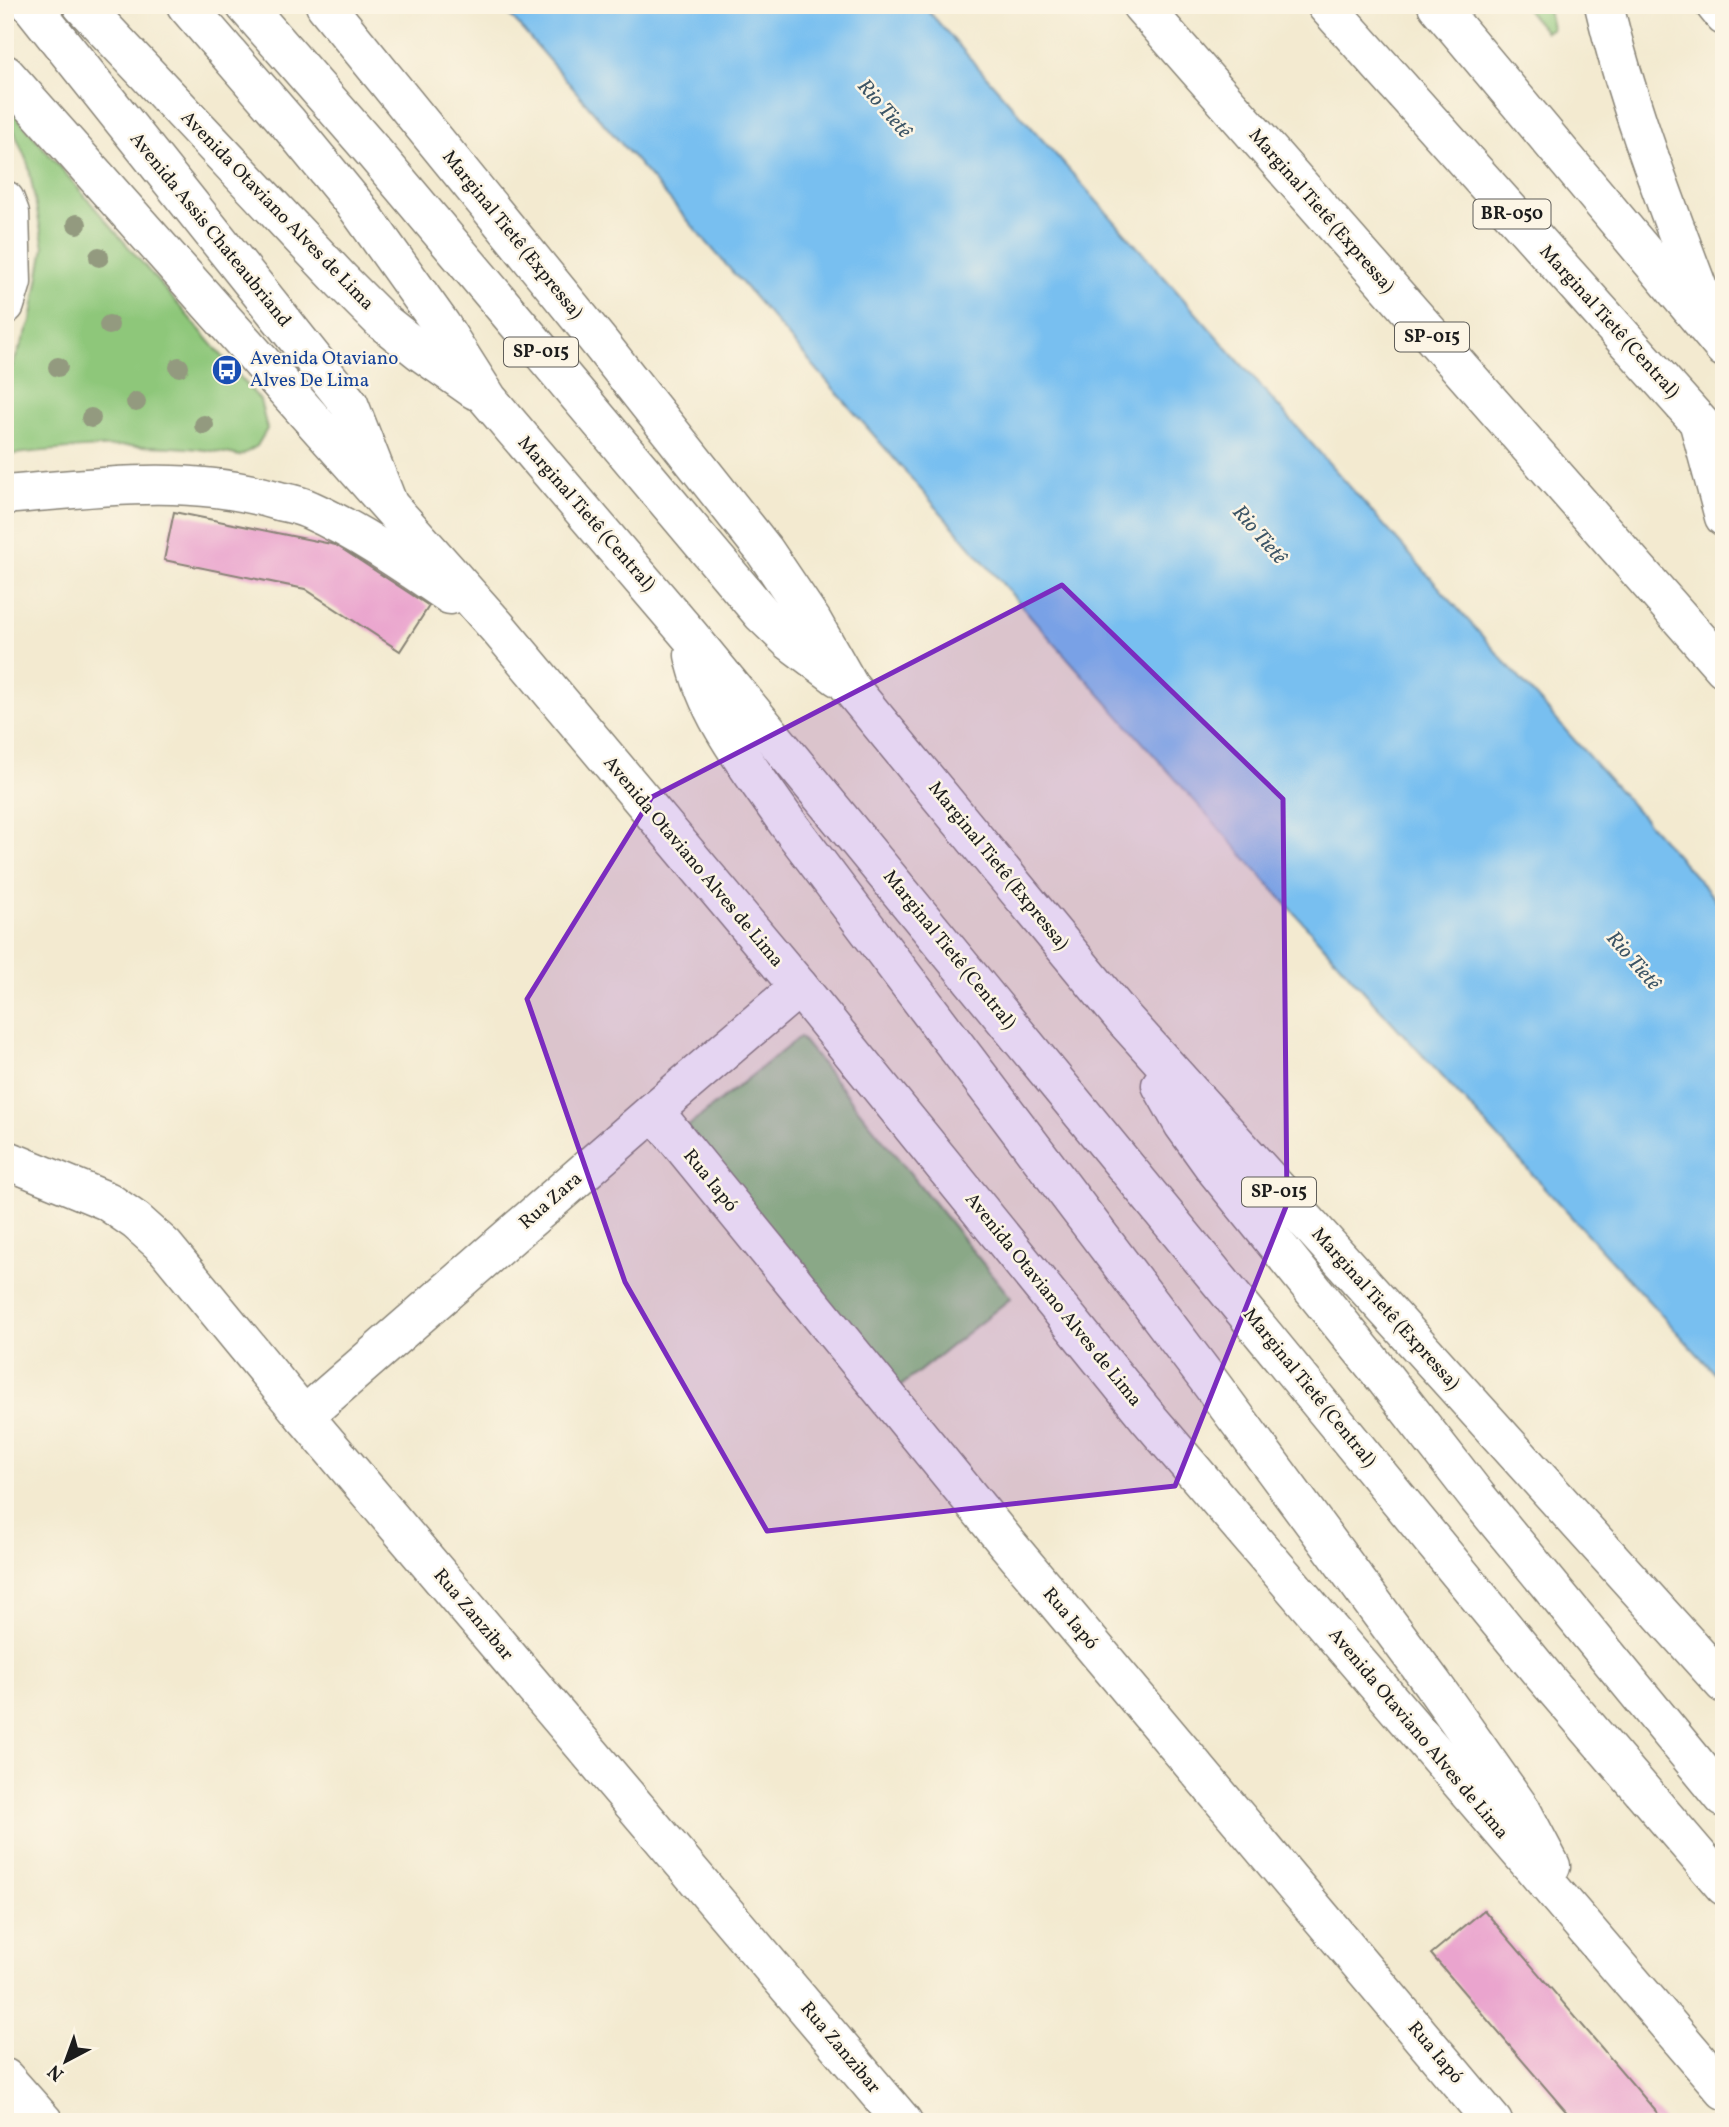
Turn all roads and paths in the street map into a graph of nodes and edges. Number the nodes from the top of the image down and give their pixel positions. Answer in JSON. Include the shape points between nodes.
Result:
{"nodes":[{"id":1,"x":31,"y":5,"type":"edge"},
{"id":2,"x":82,"y":5,"type":"edge"},
{"id":3,"x":186,"y":5,"type":"edge"},
{"id":4,"x":245,"y":5,"type":"edge"},
{"id":5,"x":325,"y":5,"type":"edge"},
{"id":6,"x":1141,"y":5,"type":"edge"},
{"id":7,"x":1326,"y":5,"type":"edge"},
{"id":8,"x":1437,"y":5,"type":"edge"},
{"id":9,"x":1604,"y":5,"type":"edge"},
{"id":10,"x":1715,"y":5,"type":"edge"},
{"id":11,"x":1724,"y":16,"type":"edge"},
{"id":12,"x":5,"y":74,"type":"edge"},
{"id":13,"x":5,"y":200,"type":"edge"},
{"id":14,"x":5,"y":305,"type":"edge"},
{"id":15,"x":1721,"y":345,"type":"edge"},
{"id":16,"x":488,"y":399,"type":"junction"},
{"id":17,"x":1699,"y":422,"type":"junction"},
{"id":18,"x":1724,"y":450,"type":"edge"},
{"id":19,"x":5,"y":495,"type":"edge"},
{"id":20,"x":388,"y":504,"type":"junction"},
{"id":21,"x":1724,"y":517,"type":"edge"},
{"id":22,"x":498,"y":628,"type":"junction"},
{"id":23,"x":690,"y":636,"type":"junction"},
{"id":24,"x":1724,"y":668,"type":"edge"},
{"id":25,"x":849,"y":686,"type":"junction"},
{"id":26,"x":799,"y":987,"type":"junction"},
{"id":27,"x":1124,"y":1019,"type":"junction"},
{"id":28,"x":654,"y":1111,"type":"junction"},
{"id":29,"x":5,"y":1159,"type":"edge"},
{"id":30,"x":304,"y":1416,"type":"junction"},
{"id":31,"x":1724,"y":1684,"type":"edge"},
{"id":32,"x":1724,"y":1798,"type":"edge"},
{"id":33,"x":1724,"y":1886,"type":"edge"},
{"id":34,"x":1583,"y":1927,"type":"junction"},
{"id":35,"x":5,"y":2078,"type":"edge"},
{"id":36,"x":1724,"y":2090,"type":"edge"},
{"id":37,"x":44,"y":2122,"type":"edge"},
{"id":38,"x":903,"y":2122,"type":"edge"},
{"id":39,"x":1493,"y":2122,"type":"edge"}],
"edges":[{"from":1,"to":20,"type":"main road","name":"Avenida Assis Chateaubriand","via":[[349,404]]},
{"from":2,"to":16,"type":"main road","name":"Avenida Otaviano Alves de Lima","via":[[382,321]]},
{"from":3,"to":16,"type":"main road","name":"Marginal Tietê (Central)","via":[[357,207],[442,325]]},
{"from":4,"to":25,"type":"main road","number":"SP-015","via":[[762,614]]},
{"from":5,"to":25,"type":"main road","name":"Marginal Tietê (Expressa)","number":"SP-015","via":[[764,550]]},
{"from":6,"to":24,"type":"main road","name":"Marginal Tietê (Expressa)","number":"SP-015"},
{"from":7,"to":17,"type":"main road","name":"Marginal Tietê (Central)","number":"BR-050"},
{"from":8,"to":15,"type":"main road"},
{"from":9,"to":15,"type":"main road","via":[[1631,101]]},
{"from":10,"to":11,"type":"main road"},
{"from":12,"to":20,"type":"main road","name":"Avenida Otaviano Alves de Lima"},
{"from":13,"to":14,"type":"main road","via":[[10,213],[12,282]]},
{"from":16,"to":23,"type":"main road","name":"Marginal Tietê (Central)"},
{"from":17,"to":18,"type":"main road","name":"Marginal Tietê (Central)"},
{"from":17,"to":21,"type":"main road"},
{"from":19,"to":22,"type":"main road","via":[[135,484],[202,485],[256,494],[308,509],[346,528]]},
{"from":20,"to":22,"type":"main road","name":"Avenida Otaviano Alves de Lima"},
{"from":22,"to":26,"type":"main road","name":"Avenida Otaviano Alves de Lima"},
{"from":23,"to":33,"type":"main road","name":"Marginal Tietê (Central)","via":[[1543,1675]]},
{"from":23,"to":34,"type":"main road","via":[[698,672],[736,749],[1481,1751],[1522,1811]]},
{"from":25,"to":27,"type":"main road","name":"Marginal Tietê (Expressa)","number":"SP-015"},
{"from":26,"to":28,"type":"main road","name":"Rua Zara"},
{"from":26,"to":34,"type":"main road","name":"Avenida Otaviano Alves de Lima","via":[[1150,1420]]},
{"from":27,"to":31,"type":"main road","name":"Marginal Tietê (Expressa)","number":"SP-015"},
{"from":27,"to":32,"type":"main road","via":[[1183,1124],[1216,1170]]},
{"from":28,"to":30,"type":"main road","name":"Rua Zara"},
{"from":28,"to":39,"type":"main road","name":"Rua Iapó","via":[[996,1530]]},
{"from":29,"to":30,"type":"main road","name":"Rua Zanzibar","via":[[107,1202],[136,1221],[165,1247]]},
{"from":30,"to":38,"type":"main road","name":"Rua Zanzibar"},
{"from":34,"to":36,"type":"main road","name":"Avenida Otaviano Alves de Lima"},
{"from":35,"to":37,"type":"main road"}]}
